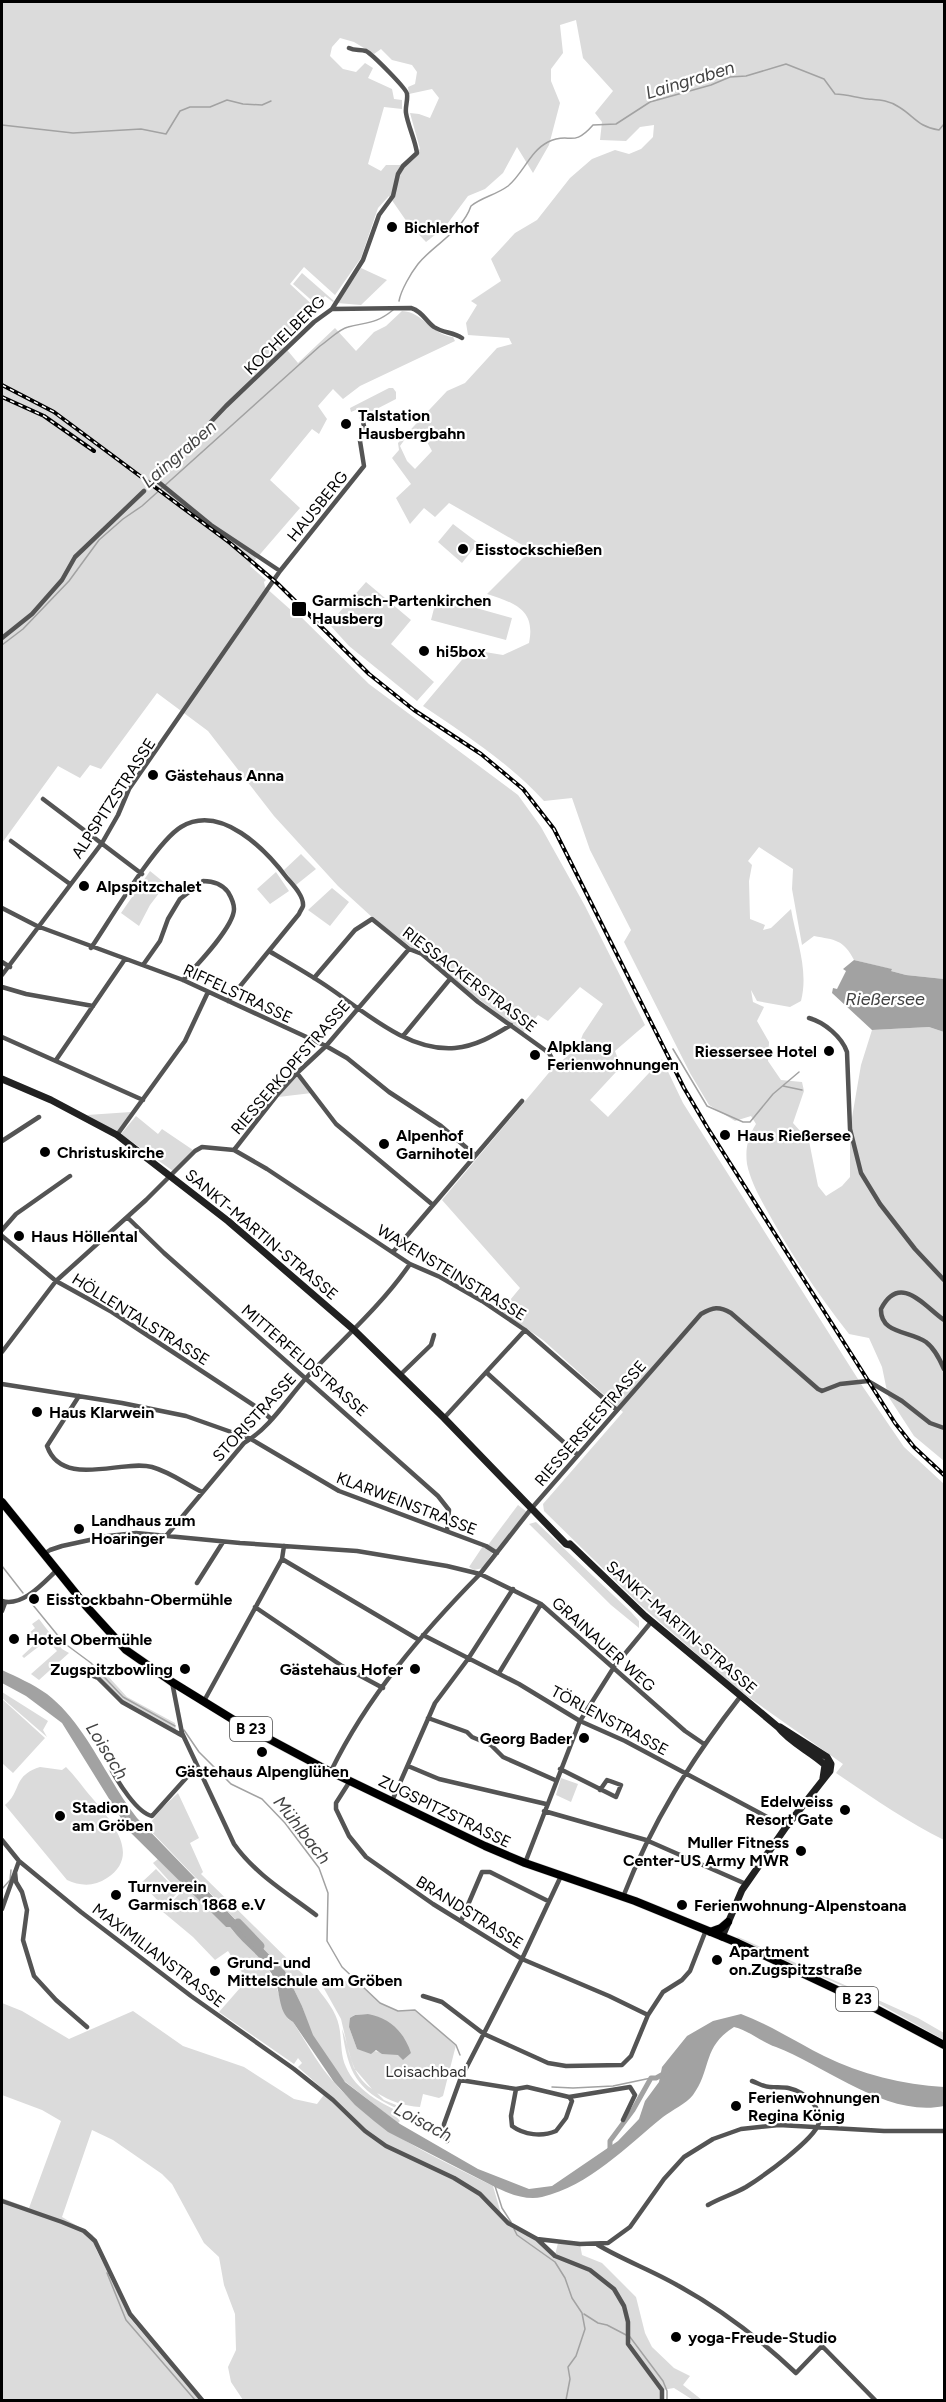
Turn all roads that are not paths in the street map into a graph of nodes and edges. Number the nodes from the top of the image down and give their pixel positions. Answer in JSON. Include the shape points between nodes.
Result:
{"nodes":[{"id":1,"x":349,"y":48,"type":"dead end"},
{"id":2,"x":332,"y":309,"type":"junction"},
{"id":3,"x":462,"y":338,"type":"dead end"},
{"id":4,"x":362,"y":418,"type":"dead end"},
{"id":5,"x":144,"y":491,"type":"dead end"},
{"id":6,"x":280,"y":571,"type":"junction"},
{"id":7,"x":2,"y":638,"type":"edge"},
{"id":8,"x":43,"y":799,"type":"dead end"},
{"id":9,"x":11,"y":841,"type":"dead end"},
{"id":10,"x":102,"y":843,"type":"junction"},
{"id":11,"x":142,"y":874,"type":"junction"},
{"id":12,"x":69,"y":884,"type":"junction"},
{"id":13,"x":2,"y":908,"type":"edge"},
{"id":14,"x":38,"y":926,"type":"junction"},
{"id":15,"x":91,"y":948,"type":"junction"},
{"id":16,"x":409,"y":950,"type":"junction"},
{"id":17,"x":269,"y":951,"type":"junction"},
{"id":18,"x":125,"y":960,"type":"junction"},
{"id":19,"x":2,"y":962,"type":"edge"},
{"id":20,"x":142,"y":965,"type":"junction"},
{"id":21,"x":10,"y":967,"type":"junction"},
{"id":22,"x":2,"y":975,"type":"edge"},
{"id":23,"x":314,"y":978,"type":"junction"},
{"id":24,"x":450,"y":979,"type":"junction"},
{"id":25,"x":183,"y":980,"type":"junction"},
{"id":26,"x":2,"y":987,"type":"edge"},
{"id":27,"x":208,"y":992,"type":"junction"},
{"id":28,"x":228,"y":1001,"type":"junction"},
{"id":29,"x":93,"y":1006,"type":"junction"},
{"id":30,"x":358,"y":1007,"type":"junction"},
{"id":31,"x":808,"y":1018,"type":"dead end"},
{"id":32,"x":511,"y":1025,"type":"junction"},
{"id":33,"x":403,"y":1036,"type":"junction"},
{"id":34,"x":2,"y":1037,"type":"edge"},
{"id":35,"x":326,"y":1046,"type":"junction"},
{"id":36,"x":56,"y":1060,"type":"junction"},
{"id":37,"x":554,"y":1061,"type":"dead end"},
{"id":38,"x":297,"y":1073,"type":"junction"},
{"id":39,"x":2,"y":1079,"type":"edge"},
{"id":40,"x":143,"y":1100,"type":"junction"},
{"id":41,"x":522,"y":1101,"type":"dead end"},
{"id":42,"x":39,"y":1117,"type":"dead end"},
{"id":43,"x":117,"y":1135,"type":"junction"},
{"id":44,"x":2,"y":1141,"type":"edge"},
{"id":45,"x":234,"y":1150,"type":"junction"},
{"id":46,"x":475,"y":1155,"type":"junction"},
{"id":47,"x":172,"y":1175,"type":"junction"},
{"id":48,"x":70,"y":1176,"type":"dead end"},
{"id":49,"x":433,"y":1204,"type":"junction"},
{"id":50,"x":127,"y":1217,"type":"junction"},
{"id":51,"x":2,"y":1230,"type":"edge"},
{"id":52,"x":2,"y":1236,"type":"edge"},
{"id":53,"x":393,"y":1252,"type":"junction"},
{"id":54,"x":410,"y":1264,"type":"junction"},
{"id":55,"x":945,"y":1280,"type":"edge"},
{"id":56,"x":56,"y":1281,"type":"junction"},
{"id":57,"x":945,"y":1320,"type":"edge"},
{"id":58,"x":353,"y":1329,"type":"junction"},
{"id":59,"x":525,"y":1330,"type":"junction"},
{"id":60,"x":434,"y":1335,"type":"dead end"},
{"id":61,"x":2,"y":1352,"type":"edge"},
{"id":62,"x":945,"y":1370,"type":"edge"},
{"id":63,"x":487,"y":1373,"type":"junction"},
{"id":64,"x":400,"y":1375,"type":"junction"},
{"id":65,"x":307,"y":1377,"type":"junction"},
{"id":66,"x":2,"y":1384,"type":"edge"},
{"id":67,"x":79,"y":1396,"type":"junction"},
{"id":68,"x":617,"y":1410,"type":"junction"},
{"id":69,"x":444,"y":1418,"type":"junction"},
{"id":70,"x":271,"y":1419,"type":"junction"},
{"id":71,"x":945,"y":1428,"type":"edge"},
{"id":72,"x":251,"y":1439,"type":"junction"},
{"id":73,"x":578,"y":1455,"type":"junction"},
{"id":74,"x":202,"y":1492,"type":"junction"},
{"id":75,"x":2,"y":1502,"type":"edge"},
{"id":76,"x":532,"y":1507,"type":"junction"},
{"id":77,"x":447,"y":1531,"type":"junction"},
{"id":78,"x":166,"y":1536,"type":"junction"},
{"id":79,"x":223,"y":1542,"type":"junction"},
{"id":80,"x":284,"y":1546,"type":"junction"},
{"id":81,"x":497,"y":1553,"type":"junction"},
{"id":82,"x":44,"y":1554,"type":"junction"},
{"id":83,"x":282,"y":1559,"type":"junction"},
{"id":84,"x":57,"y":1570,"type":"junction"},
{"id":85,"x":480,"y":1574,"type":"junction"},
{"id":86,"x":197,"y":1583,"type":"dead end"},
{"id":87,"x":513,"y":1589,"type":"junction"},
{"id":88,"x":3,"y":1602,"type":"edge"},
{"id":89,"x":541,"y":1604,"type":"junction"},
{"id":90,"x":255,"y":1607,"type":"junction"},
{"id":91,"x":2,"y":1611,"type":"edge"},
{"id":92,"x":652,"y":1621,"type":"junction"},
{"id":93,"x":423,"y":1635,"type":"junction"},
{"id":94,"x":419,"y":1640,"type":"junction"},
{"id":95,"x":468,"y":1659,"type":"junction"},
{"id":96,"x":614,"y":1667,"type":"junction"},
{"id":97,"x":499,"y":1673,"type":"junction"},
{"id":98,"x":88,"y":1674,"type":"dead end"},
{"id":99,"x":172,"y":1683,"type":"junction"},
{"id":100,"x":383,"y":1688,"type":"junction"},
{"id":101,"x":740,"y":1696,"type":"junction"},
{"id":102,"x":204,"y":1701,"type":"junction"},
{"id":103,"x":428,"y":1718,"type":"junction"},
{"id":104,"x":580,"y":1720,"type":"junction"},
{"id":105,"x":182,"y":1735,"type":"junction"},
{"id":106,"x":704,"y":1744,"type":"junction"},
{"id":107,"x":408,"y":1766,"type":"junction"},
{"id":108,"x":196,"y":1767,"type":"junction"},
{"id":109,"x":111,"y":1769,"type":"dead end"},
{"id":110,"x":560,"y":1769,"type":"junction"},
{"id":111,"x":331,"y":1772,"type":"junction"},
{"id":112,"x":684,"y":1773,"type":"junction"},
{"id":113,"x":350,"y":1780,"type":"junction"},
{"id":114,"x":555,"y":1780,"type":"junction"},
{"id":115,"x":600,"y":1790,"type":"junction"},
{"id":116,"x":392,"y":1801,"type":"junction"},
{"id":117,"x":546,"y":1804,"type":"junction"},
{"id":118,"x":544,"y":1811,"type":"junction"},
{"id":119,"x":786,"y":1827,"type":"junction"},
{"id":120,"x":2,"y":1840,"type":"edge"},
{"id":121,"x":646,"y":1840,"type":"junction"},
{"id":122,"x":20,"y":1861,"type":"junction"},
{"id":123,"x":525,"y":1863,"type":"junction"},
{"id":124,"x":15,"y":1872,"type":"junction"},
{"id":125,"x":561,"y":1875,"type":"junction"},
{"id":126,"x":746,"y":1884,"type":"junction"},
{"id":127,"x":624,"y":1897,"type":"junction"},
{"id":128,"x":548,"y":1900,"type":"junction"},
{"id":129,"x":2,"y":1909,"type":"edge"},
{"id":130,"x":316,"y":1915,"type":"dead end"},
{"id":131,"x":461,"y":1921,"type":"junction"},
{"id":132,"x":728,"y":1922,"type":"junction"},
{"id":133,"x":708,"y":1931,"type":"junction"},
{"id":134,"x":722,"y":1937,"type":"junction"},
{"id":135,"x":522,"y":1959,"type":"junction"},
{"id":136,"x":423,"y":1996,"type":"dead end"},
{"id":137,"x":648,"y":2015,"type":"junction"},
{"id":138,"x":87,"y":2026,"type":"dead end"},
{"id":139,"x":484,"y":2034,"type":"junction"},
{"id":140,"x":945,"y":2045,"type":"edge"},
{"id":141,"x":460,"y":2080,"type":"junction"},
{"id":142,"x":752,"y":2081,"type":"dead end"},
{"id":143,"x":516,"y":2090,"type":"junction"},
{"id":144,"x":585,"y":2095,"type":"junction"},
{"id":145,"x":569,"y":2097,"type":"junction"},
{"id":146,"x":571,"y":2106,"type":"junction"},
{"id":147,"x":623,"y":2120,"type":"dead end"},
{"id":148,"x":818,"y":2125,"type":"junction"},
{"id":149,"x":945,"y":2131,"type":"edge"},
{"id":150,"x":447,"y":2141,"type":"dead end"},
{"id":151,"x":2,"y":2201,"type":"edge"},
{"id":152,"x":708,"y":2205,"type":"dead end"},
{"id":153,"x":537,"y":2239,"type":"junction"},
{"id":154,"x":558,"y":2243,"type":"junction"},
{"id":155,"x":597,"y":2245,"type":"junction"},
{"id":156,"x":555,"y":2256,"type":"junction"},
{"id":157,"x":202,"y":2400,"type":"edge"},
{"id":158,"x":662,"y":2400,"type":"edge"},
{"id":159,"x":875,"y":2400,"type":"edge"}],
"edges":[{"from":1,"to":2,"type":"street","name":"KOCHELBERG","via":[[376,57],[405,88],[406,115],[417,153],[398,174],[393,196],[379,215],[363,260]]},
{"from":2,"to":3,"type":"street","via":[[417,310],[441,331]]},
{"from":2,"to":6,"type":"street","name":"KOCHELBERG","via":[[226,406],[160,484],[211,525]]},
{"from":4,"to":6,"type":"street","name":"HAUSBERG","via":[[364,466]]},
{"from":5,"to":7,"type":"street","via":[[75,557],[62,580],[32,614]]},
{"from":6,"to":10,"type":"street","name":"ALPSPITZSTRASSE","via":[[129,789]]},
{"from":8,"to":10,"type":"street"},
{"from":9,"to":12,"type":"street"},
{"from":10,"to":11,"type":"street"},
{"from":10,"to":12,"type":"street","name":"ALPSPITZSTRASSE"},
{"from":11,"to":15,"type":"street"},
{"from":11,"to":17,"type":"street","via":[[181,827],[193,822],[218,822],[243,835],[270,859],[303,905]]},
{"from":12,"to":14,"type":"street","name":"ALPSPITZSTRASSE"},
{"from":13,"to":14,"type":"street","name":"RIFFELSTRASSE"},
{"from":14,"to":15,"type":"street","name":"RIFFELSTRASSE"},
{"from":14,"to":21,"type":"street","name":"ALPSPITZSTRASSE"},
{"from":15,"to":18,"type":"street","name":"RIFFELSTRASSE"},
{"from":16,"to":23,"type":"street","name":"RIESSACKERSTRASSE","via":[[372,919],[354,930]]},
{"from":16,"to":24,"type":"street","name":"RIESSACKERSTRASSE","via":[[422,954]]},
{"from":16,"to":30,"type":"street","name":"RIESSERKOPFSTRASSE"},
{"from":17,"to":23,"type":"street"},
{"from":17,"to":28,"type":"street"},
{"from":18,"to":20,"type":"street","name":"RIFFELSTRASSE"},
{"from":18,"to":29,"type":"street"},
{"from":19,"to":21,"type":"street"},
{"from":20,"to":25,"type":"street","name":"RIFFELSTRASSE"},
{"from":20,"to":25,"type":"street","via":[[160,941],[180,899],[203,881],[217,884],[232,898],[233,914],[222,935]]},
{"from":21,"to":22,"type":"street","name":"ALPSPITZSTRASSE"},
{"from":23,"to":30,"type":"street"},
{"from":24,"to":32,"type":"street","name":"RIESSACKERSTRASSE"},
{"from":24,"to":33,"type":"street"},
{"from":25,"to":27,"type":"street","name":"RIFFELSTRASSE"},
{"from":26,"to":29,"type":"street"},
{"from":27,"to":28,"type":"street","name":"RIFFELSTRASSE"},
{"from":27,"to":40,"type":"street","via":[[189,1034]]},
{"from":28,"to":35,"type":"street","name":"RIFFELSTRASSE"},
{"from":29,"to":36,"type":"street"},
{"from":30,"to":33,"type":"street"},
{"from":30,"to":35,"type":"street","name":"RIESSERKOPFSTRASSE"},
{"from":31,"to":55,"type":"street","via":[[817,1020],[843,1042],[847,1052],[850,1129],[861,1173],[915,1249]]},
{"from":32,"to":33,"type":"street","via":[[479,1042],[453,1048]]},
{"from":32,"to":37,"type":"street","name":"RIESSACKERSTRASSE"},
{"from":34,"to":36,"type":"street"},
{"from":35,"to":38,"type":"street","name":"RIESSERKOPFSTRASSE"},
{"from":35,"to":46,"type":"street","name":"RIFFELSTRASSE","via":[[441,1126]]},
{"from":36,"to":40,"type":"street"},
{"from":38,"to":45,"type":"street","name":"RIESSERKOPFSTRASSE"},
{"from":38,"to":49,"type":"street","via":[[336,1124]]},
{"from":39,"to":43,"type":"main road","name":"SANKT-MARTIN-STRASSE"},
{"from":40,"to":43,"type":"street"},
{"from":41,"to":46,"type":"street"},
{"from":42,"to":44,"type":"street"},
{"from":43,"to":47,"type":"main road","name":"SANKT-MARTIN-STRASSE"},
{"from":45,"to":47,"type":"street","name":"RIESSERKOPFSTRASSE","via":[[202,1147]]},
{"from":45,"to":53,"type":"street","name":"WAXENSTEINSTRASSE"},
{"from":46,"to":49,"type":"street"},
{"from":47,"to":50,"type":"street","name":"RIESSERKOPFSTRASSE"},
{"from":47,"to":58,"type":"main road","name":"SANKT-MARTIN-STRASSE"},
{"from":48,"to":51,"type":"street","via":[[16,1214]]},
{"from":49,"to":53,"type":"street"},
{"from":50,"to":56,"type":"street","name":"RIESSERKOPFSTRASSE"},
{"from":50,"to":65,"type":"street","name":"MITTERFELDSTRASSE"},
{"from":52,"to":56,"type":"street","name":"HÖLLENTALSTRASSE"},
{"from":53,"to":54,"type":"street","name":"WAXENSTEINSTRASSE"},
{"from":54,"to":58,"type":"street","name":"STORISTRASSE"},
{"from":54,"to":59,"type":"street","name":"WAXENSTEINSTRASSE","via":[[482,1301]]},
{"from":56,"to":61,"type":"street","name":"RIESSERKOPFSTRASSE"},
{"from":56,"to":70,"type":"street","name":"HÖLLENTALSTRASSE","via":[[161,1343]]},
{"from":57,"to":62,"type":"street","via":[[910,1294],[891,1296],[881,1309],[884,1322],[893,1330],[925,1341]]},
{"from":58,"to":64,"type":"main road","name":"SANKT-MARTIN-STRASSE"},
{"from":58,"to":65,"type":"street","name":"STORISTRASSE"},
{"from":59,"to":63,"type":"street"},
{"from":59,"to":68,"type":"street","name":"WAXENSTEINSTRASSE"},
{"from":60,"to":64,"type":"street","via":[[431,1345]]},
{"from":63,"to":69,"type":"street"},
{"from":63,"to":73,"type":"street"},
{"from":64,"to":69,"type":"main road","name":"SANKT-MARTIN-STRASSE"},
{"from":65,"to":70,"type":"street","name":"STORISTRASSE"},
{"from":65,"to":77,"type":"street","name":"MITTERFELDSTRASSE","via":[[438,1496],[449,1510]]},
{"from":66,"to":67,"type":"street","name":"KLARWEINSTRASSE"},
{"from":67,"to":72,"type":"street","name":"KLARWEINSTRASSE","via":[[164,1410]]},
{"from":67,"to":74,"type":"street","via":[[47,1446],[57,1461],[80,1470],[151,1467]]},
{"from":68,"to":71,"type":"street","name":"RIESSERSEESTRASSE","via":[[701,1314],[721,1307],[818,1389],[868,1381],[930,1423]]},
{"from":68,"to":73,"type":"street","name":"RIESSERSEESTRASSE"},
{"from":69,"to":76,"type":"main road","name":"SANKT-MARTIN-STRASSE"},
{"from":70,"to":72,"type":"street","name":"STORISTRASSE"},
{"from":72,"to":74,"type":"street","name":"STORISTRASSE"},
{"from":72,"to":77,"type":"street","name":"KLARWEINSTRASSE","via":[[339,1491]]},
{"from":73,"to":76,"type":"street","name":"RIESSERSEESTRASSE"},
{"from":74,"to":78,"type":"street","name":"STORISTRASSE"},
{"from":75,"to":82,"type":"main road","name":"ZUGSPITZSTRASSE","number":"B 23"},
{"from":76,"to":81,"type":"street","name":"RIESSERSEESTRASSE"},
{"from":76,"to":92,"type":"main road","name":"SANKT-MARTIN-STRASSE","via":[[566,1544]]},
{"from":77,"to":81,"type":"street","name":"KLARWEINSTRASSE"},
{"from":78,"to":79,"type":"street"},
{"from":78,"to":82,"type":"street","via":[[108,1536]]},
{"from":79,"to":80,"type":"street"},
{"from":79,"to":86,"type":"street"},
{"from":80,"to":83,"type":"street"},
{"from":80,"to":85,"type":"street","via":[[357,1551]]},
{"from":81,"to":85,"type":"street","name":"RIESSERSEESTRASSE"},
{"from":82,"to":84,"type":"main road","name":"ZUGSPITZSTRASSE","number":"B 23"},
{"from":83,"to":90,"type":"street"},
{"from":83,"to":94,"type":"street"},
{"from":84,"to":88,"type":"street","via":[[26,1597]]},
{"from":84,"to":99,"type":"main road","name":"ZUGSPITZSTRASSE","number":"B 23","via":[[117,1642]]},
{"from":85,"to":87,"type":"street","name":"GRAINAUER WEG"},
{"from":85,"to":93,"type":"street","name":"RIESSERSEESTRASSE"},
{"from":87,"to":89,"type":"street","name":"GRAINAUER WEG"},
{"from":87,"to":95,"type":"street"},
{"from":88,"to":91,"type":"street"},
{"from":89,"to":96,"type":"street","name":"GRAINAUER WEG"},
{"from":89,"to":97,"type":"street"},
{"from":90,"to":100,"type":"street","via":[[342,1666]]},
{"from":90,"to":102,"type":"street"},
{"from":92,"to":96,"type":"street"},
{"from":92,"to":101,"type":"main road","name":"SANKT-MARTIN-STRASSE"},
{"from":93,"to":94,"type":"street","name":"RIESSERSEESTRASSE"},
{"from":93,"to":95,"type":"street","name":"TÖRLENSTRASSE"},
{"from":94,"to":100,"type":"street","name":"RIESSERSEESTRASSE"},
{"from":95,"to":97,"type":"street","name":"TÖRLENSTRASSE"},
{"from":95,"to":103,"type":"street","via":[[444,1688]]},
{"from":96,"to":104,"type":"street"},
{"from":96,"to":106,"type":"street","name":"GRAINAUER WEG"},
{"from":97,"to":104,"type":"street","name":"TÖRLENSTRASSE"},
{"from":98,"to":105,"type":"street","via":[[98,1678],[122,1702]]},
{"from":99,"to":102,"type":"main road","name":"ZUGSPITZSTRASSE","number":"B 23"},
{"from":99,"to":105,"type":"street"},
{"from":100,"to":111,"type":"street","name":"RIESSERSEESTRASSE","via":[[345,1743]]},
{"from":101,"to":106,"type":"street"},
{"from":101,"to":119,"type":"main road","name":"SANKT-MARTIN-STRASSE","via":[[827,1757],[831,1764],[830,1771]]},
{"from":102,"to":111,"type":"main road","name":"ZUGSPITZSTRASSE","number":"B 23"},
{"from":103,"to":107,"type":"street"},
{"from":103,"to":114,"type":"street","via":[[468,1732],[503,1757]]},
{"from":104,"to":110,"type":"street"},
{"from":104,"to":112,"type":"street","name":"TÖRLENSTRASSE"},
{"from":105,"to":108,"type":"street"},
{"from":106,"to":112,"type":"street"},
{"from":107,"to":116,"type":"street"},
{"from":107,"to":117,"type":"street","via":[[439,1779]]},
{"from":108,"to":109,"type":"street","via":[[152,1816],[144,1814]]},
{"from":108,"to":130,"type":"street","via":[[245,1859]]},
{"from":110,"to":114,"type":"street"},
{"from":110,"to":115,"type":"street"},
{"from":111,"to":113,"type":"main road","name":"ZUGSPITZSTRASSE","number":"B 23"},
{"from":112,"to":119,"type":"street","name":"TÖRLENSTRASSE"},
{"from":112,"to":121,"type":"street"},
{"from":113,"to":116,"type":"main road","name":"ZUGSPITZSTRASSE","number":"B 23"},
{"from":113,"to":131,"type":"street","name":"BRANDSTRASSE","via":[[336,1809],[354,1844],[379,1867]]},
{"from":114,"to":117,"type":"street"},
{"from":115,"to":115,"type":"street","via":[[616,1797],[621,1785],[607,1780]]},
{"from":116,"to":123,"type":"main road","name":"ZUGSPITZSTRASSE","number":"B 23"},
{"from":117,"to":118,"type":"street"},
{"from":118,"to":121,"type":"street"},
{"from":118,"to":123,"type":"street"},
{"from":119,"to":126,"type":"main road"},
{"from":120,"to":122,"type":"street","name":"MAXIMILIANSTRASSE"},
{"from":121,"to":126,"type":"street"},
{"from":121,"to":127,"type":"street"},
{"from":122,"to":124,"type":"street"},
{"from":122,"to":153,"type":"street","name":"MAXIMILIANSTRASSE","via":[[152,1968],[309,2081],[365,2131],[386,2146],[480,2194],[508,2223]]},
{"from":123,"to":125,"type":"main road","name":"ZUGSPITZSTRASSE","number":"B 23"},
{"from":124,"to":129,"type":"street"},
{"from":124,"to":138,"type":"street","via":[[27,1910],[22,1940],[34,1976],[56,2001]]},
{"from":125,"to":127,"type":"main road","name":"ZUGSPITZSTRASSE","number":"B 23"},
{"from":125,"to":128,"type":"street"},
{"from":126,"to":132,"type":"main road"},
{"from":127,"to":133,"type":"main road","name":"ZUGSPITZSTRASSE","number":"B 23"},
{"from":128,"to":131,"type":"street","via":[[490,1872],[482,1872]]},
{"from":128,"to":135,"type":"street"},
{"from":131,"to":135,"type":"street","name":"BRANDSTRASSE"},
{"from":132,"to":133,"type":"main road"},
{"from":132,"to":134,"type":"main road"},
{"from":133,"to":134,"type":"main road","name":"ZUGSPITZSTRASSE","number":"B 23"},
{"from":133,"to":137,"type":"street","via":[[690,1971],[663,1992]]},
{"from":134,"to":140,"type":"main road","name":"ZUGSPITZSTRASSE","number":"B 23","via":[[865,2002]]},
{"from":135,"to":137,"type":"street","name":"BRANDSTRASSE"},
{"from":135,"to":139,"type":"street"},
{"from":136,"to":139,"type":"street","via":[[442,2002]]},
{"from":137,"to":139,"type":"street","via":[[631,2056],[617,2066],[548,2063]]},
{"from":139,"to":141,"type":"street"},
{"from":141,"to":143,"type":"street"},
{"from":141,"to":150,"type":"street","via":[[444,2124]]},
{"from":142,"to":148,"type":"street","via":[[769,2088],[782,2086],[800,2092],[817,2108]]},
{"from":143,"to":145,"type":"street","via":[[527,2086]]},
{"from":143,"to":146,"type":"street","via":[[511,2122],[522,2132],[556,2132]]},
{"from":144,"to":145,"type":"street"},
{"from":144,"to":146,"type":"street"},
{"from":144,"to":147,"type":"street","via":[[630,2087],[635,2095]]},
{"from":145,"to":146,"type":"street"},
{"from":148,"to":149,"type":"street"},
{"from":148,"to":152,"type":"street","via":[[800,2146],[745,2188]]},
{"from":148,"to":155,"type":"street","via":[[753,2127],[713,2139],[675,2165],[621,2236]]},
{"from":151,"to":157,"type":"street","via":[[84,2231],[95,2241],[130,2314]]},
{"from":153,"to":154,"type":"street"},
{"from":153,"to":156,"type":"street"},
{"from":154,"to":155,"type":"street"},
{"from":154,"to":156,"type":"street"},
{"from":155,"to":159,"type":"street","via":[[717,2308],[796,2373],[822,2346]]},
{"from":156,"to":158,"type":"street","via":[[590,2270],[614,2289],[624,2306],[632,2352],[662,2390]]}]}
